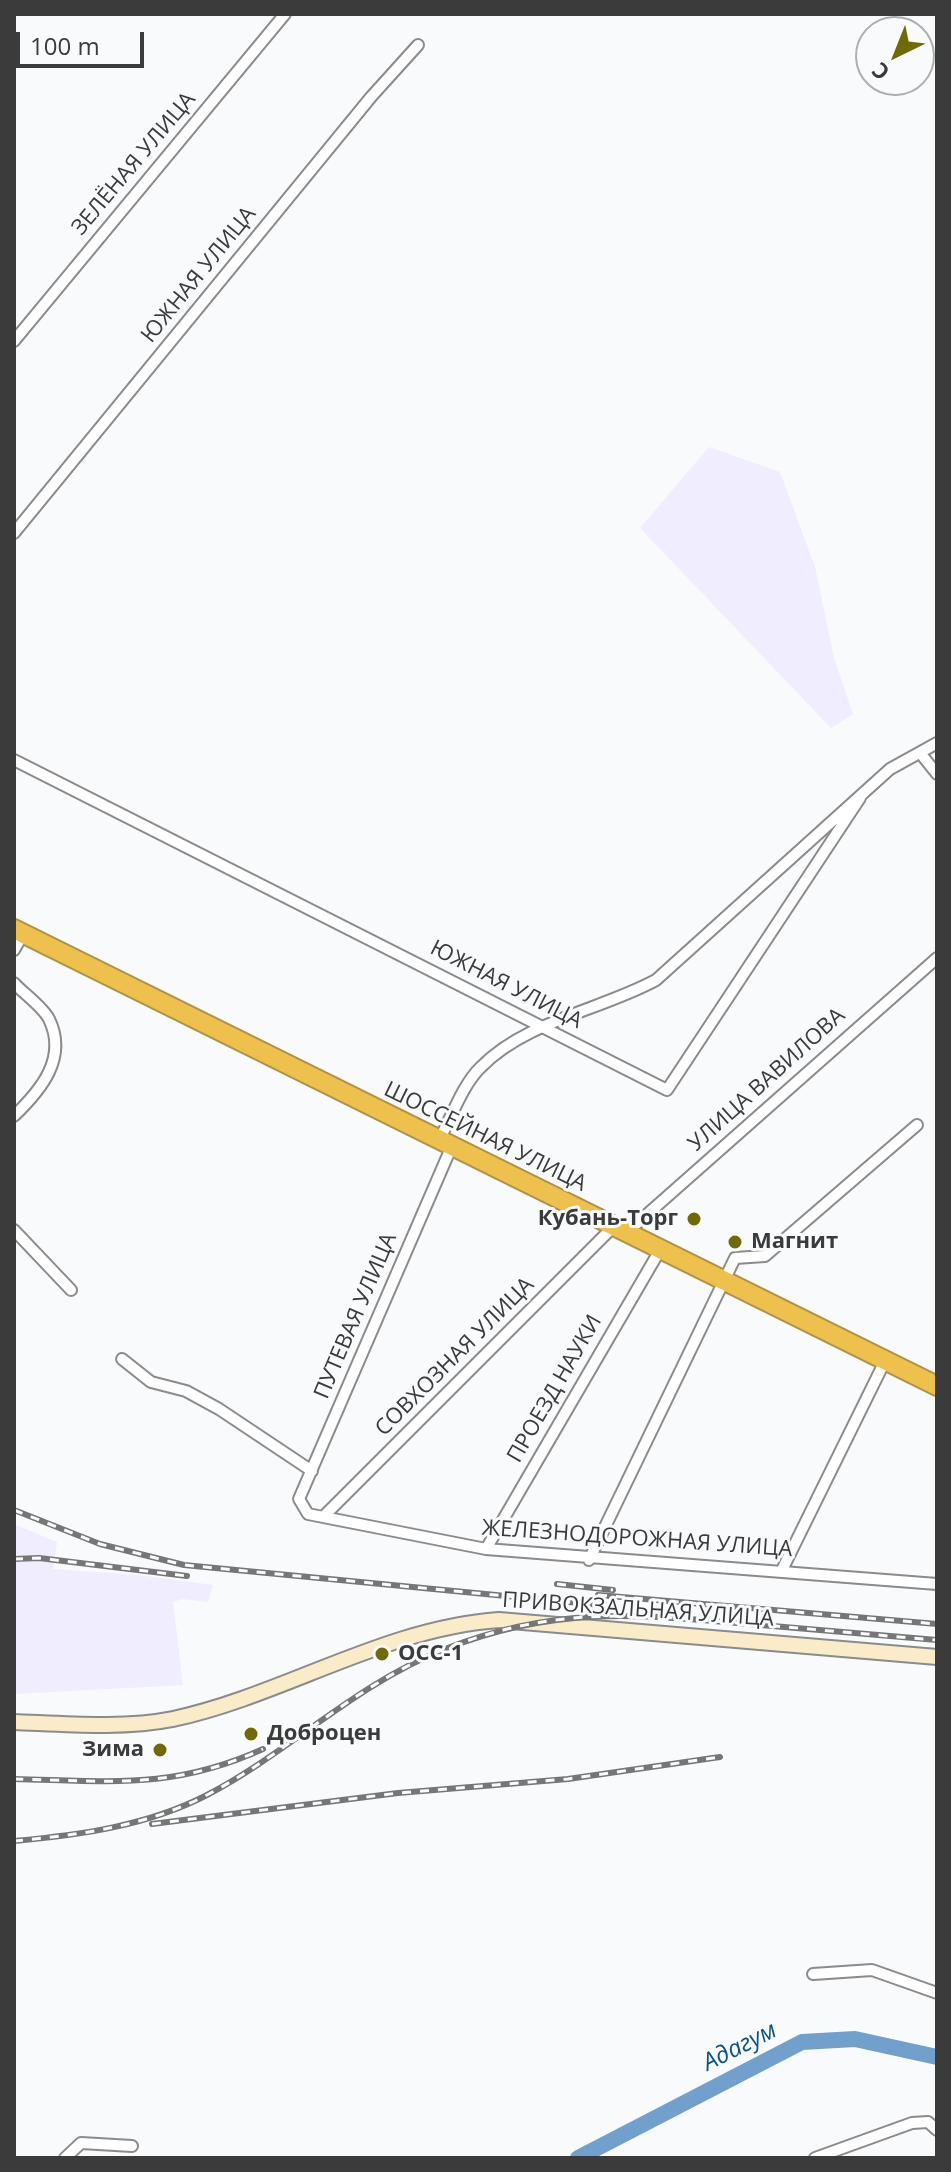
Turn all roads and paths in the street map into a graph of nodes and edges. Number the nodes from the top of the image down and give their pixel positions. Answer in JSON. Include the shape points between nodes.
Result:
{"nodes":[{"id":1,"x":285,"y":14,"type":"edge"},
{"id":2,"x":418,"y":45,"type":"dead end"},
{"id":3,"x":14,"y":341,"type":"edge"},
{"id":4,"x":14,"y":533,"type":"edge"},
{"id":5,"x":937,"y":743,"type":"edge"},
{"id":6,"x":921,"y":754,"type":"junction"},
{"id":7,"x":14,"y":760,"type":"edge"},
{"id":8,"x":937,"y":774,"type":"edge"},
{"id":9,"x":860,"y":798,"type":"junction"},
{"id":10,"x":17,"y":938,"type":"edge"},
{"id":11,"x":937,"y":958,"type":"edge"},
{"id":12,"x":14,"y":983,"type":"edge"},
{"id":13,"x":547,"y":1027,"type":"junction"},
{"id":14,"x":14,"y":1116,"type":"edge"},
{"id":15,"x":917,"y":1125,"type":"dead end"},
{"id":16,"x":444,"y":1145,"type":"junction"},
{"id":17,"x":14,"y":1230,"type":"edge"},
{"id":18,"x":620,"y":1230,"type":"junction"},
{"id":19,"x":660,"y":1250,"type":"junction"},
{"id":20,"x":725,"y":1282,"type":"junction"},
{"id":21,"x":71,"y":1290,"type":"dead end"},
{"id":22,"x":122,"y":1359,"type":"dead end"},
{"id":23,"x":885,"y":1361,"type":"junction"},
{"id":24,"x":937,"y":1386,"type":"edge"},
{"id":25,"x":312,"y":1471,"type":"junction"},
{"id":26,"x":299,"y":1499,"type":"joint"},
{"id":27,"x":324,"y":1516,"type":"junction"},
{"id":28,"x":486,"y":1549,"type":"junction"},
{"id":29,"x":589,"y":1560,"type":"junction"},
{"id":30,"x":782,"y":1570,"type":"junction"},
{"id":31,"x":937,"y":1584,"type":"edge"},
{"id":32,"x":937,"y":1657,"type":"edge"},
{"id":33,"x":14,"y":1722,"type":"edge"},
{"id":34,"x":813,"y":1974,"type":"dead end"},
{"id":35,"x":937,"y":1993,"type":"edge"},
{"id":36,"x":933,"y":2126,"type":"edge"},
{"id":37,"x":132,"y":2146,"type":"dead end"},
{"id":38,"x":112,"y":2153,"type":"edge"},
{"id":39,"x":65,"y":2158,"type":"edge"},
{"id":40,"x":815,"y":2158,"type":"edge"}],
"edges":[{"from":1,"to":3,"type":"street","name":"ЗЕЛЁНАЯ УЛИЦА"},
{"from":2,"to":4,"type":"street","name":"ЮЖНАЯ УЛИЦА"},
{"from":5,"to":6,"type":"street"},
{"from":6,"to":8,"type":"street"},
{"from":6,"to":9,"type":"street","via":[[890,769]]},
{"from":7,"to":13,"type":"street","name":"ЮЖНАЯ УЛИЦА"},
{"from":9,"to":13,"type":"street","name":"ПУТЕВАЯ УЛИЦА","via":[[656,980]]},
{"from":9,"to":13,"type":"street","name":"ЮЖНАЯ УЛИЦА","via":[[667,1090]]},
{"from":10,"to":16,"type":"highway","name":"ШОССЕЙНАЯ УЛИЦА"},
{"from":11,"to":18,"type":"street","name":"УЛИЦА ВАВИЛОВА"},
{"from":12,"to":14,"type":"street","via":[[48,1017],[58,1050],[41,1090]]},
{"from":13,"to":16,"type":"street","name":"ПУТЕВАЯ УЛИЦА","via":[[502,1048],[478,1069]]},
{"from":15,"to":20,"type":"street","via":[[765,1256],[735,1258]]},
{"from":16,"to":18,"type":"highway","name":"ШОССЕЙНАЯ УЛИЦА"},
{"from":16,"to":25,"type":"street","name":"ПУТЕВАЯ УЛИЦА"},
{"from":17,"to":21,"type":"street"},
{"from":18,"to":19,"type":"highway","name":"ШОССЕЙНАЯ УЛИЦА"},
{"from":18,"to":27,"type":"street","name":"СОВХОЗНАЯ УЛИЦА"},
{"from":19,"to":20,"type":"highway","name":"ШОССЕЙНАЯ УЛИЦА"},
{"from":19,"to":28,"type":"street","name":"ПРОЕЗД НАУКИ"},
{"from":20,"to":23,"type":"highway","name":"ШОССЕЙНАЯ УЛИЦА"},
{"from":20,"to":29,"type":"street"},
{"from":22,"to":25,"type":"street","via":[[151,1382],[186,1391],[219,1409]]},
{"from":23,"to":24,"type":"highway","name":"ШОССЕЙНАЯ УЛИЦА"},
{"from":23,"to":30,"type":"street"},
{"from":25,"to":26,"type":"street","name":"ПУТЕВАЯ УЛИЦА"},
{"from":26,"to":27,"type":"street","name":"ЖЕЛЕЗНОДОРОЖНАЯ УЛИЦА","via":[[308,1514]]},
{"from":27,"to":28,"type":"street","name":"ЖЕЛЕЗНОДОРОЖНАЯ УЛИЦА"},
{"from":28,"to":29,"type":"street","name":"ЖЕЛЕЗНОДОРОЖНАЯ УЛИЦА"},
{"from":29,"to":30,"type":"street","name":"ЖЕЛЕЗНОДОРОЖНАЯ УЛИЦА"},
{"from":30,"to":31,"type":"street","name":"ЖЕЛЕЗНОДОРОЖНАЯ УЛИЦА"},
{"from":32,"to":33,"type":"main road","name":"ПРИВОКЗАЛЬНАЯ УЛИЦА","via":[[499,1620],[470,1622],[390,1643],[174,1719]]},
{"from":34,"to":35,"type":"street","via":[[872,1970]]},
{"from":36,"to":40,"type":"street","via":[[883,2132]]},
{"from":37,"to":38,"type":"street"},
{"from":38,"to":39,"type":"street","via":[[99,2143],[81,2143]]}]}
